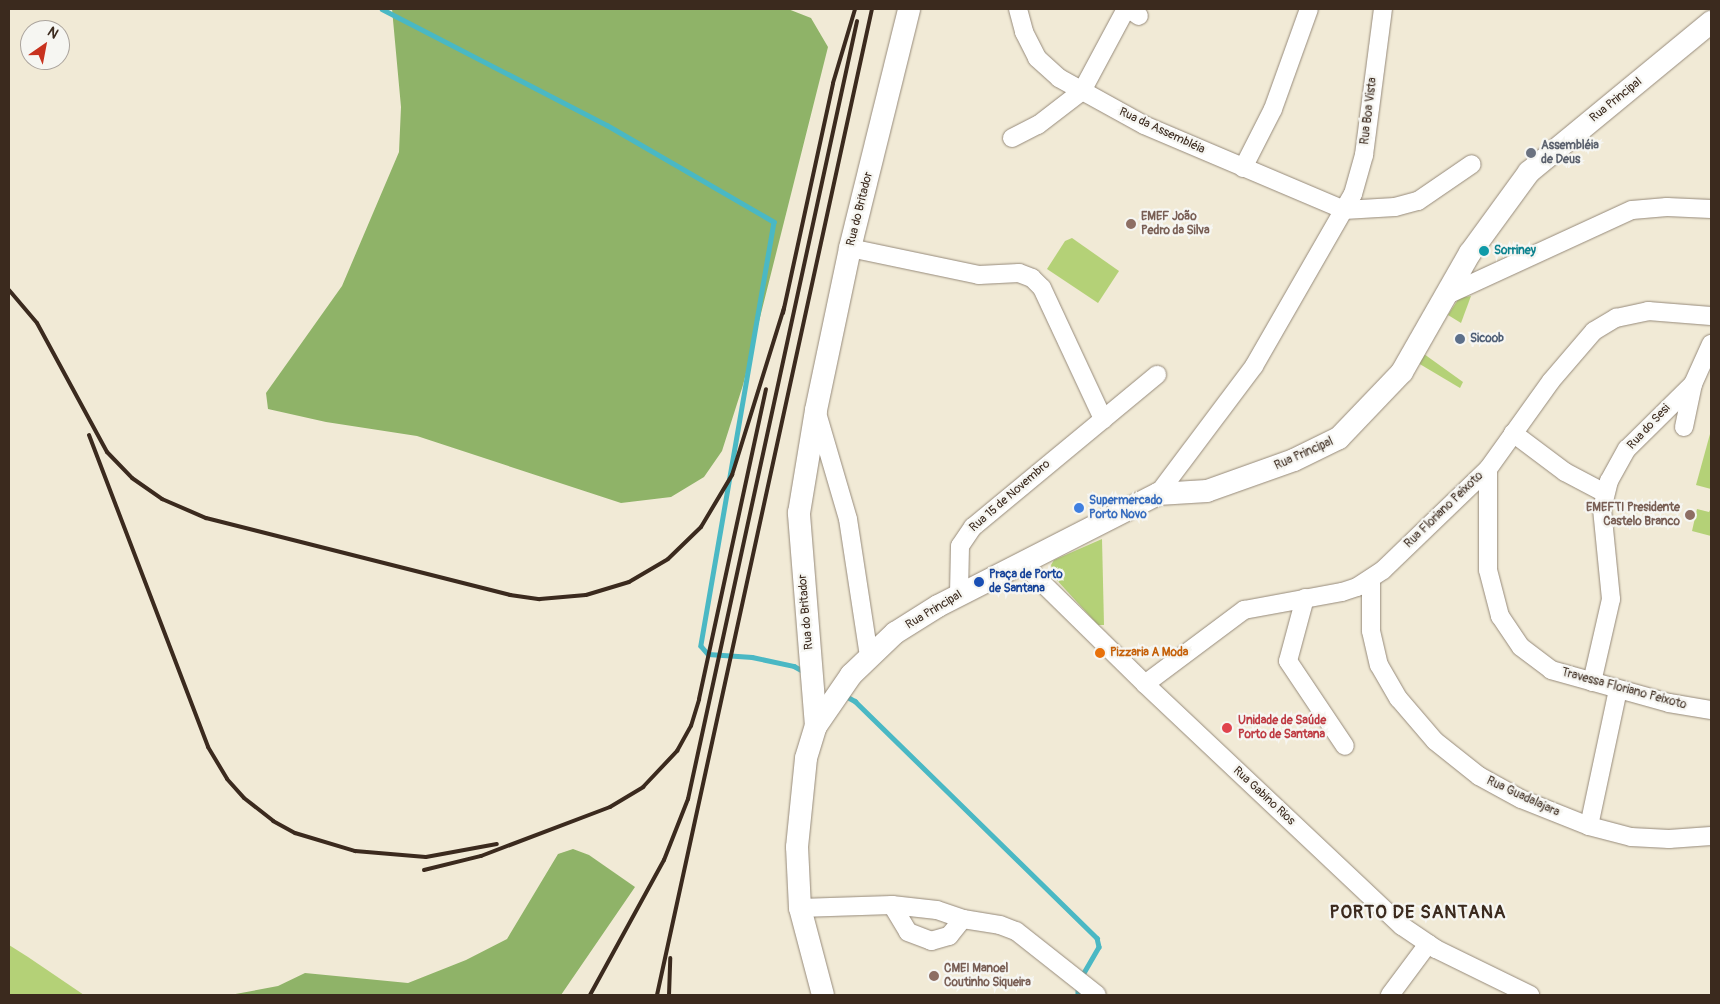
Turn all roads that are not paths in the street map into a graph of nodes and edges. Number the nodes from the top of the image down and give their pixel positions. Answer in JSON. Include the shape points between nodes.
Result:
{"nodes":[{"id":1,"x":908,"y":9,"type":"edge"},
{"id":2,"x":1018,"y":9,"type":"edge"},
{"id":3,"x":1309,"y":9,"type":"edge"},
{"id":4,"x":1383,"y":9,"type":"edge"},
{"id":5,"x":1132,"y":11,"type":"edge"},
{"id":6,"x":1711,"y":22,"type":"edge"},
{"id":7,"x":1082,"y":91,"type":"junction"},
{"id":8,"x":1012,"y":138,"type":"dead end"},
{"id":9,"x":1472,"y":164,"type":"dead end"},
{"id":10,"x":1243,"y":168,"type":"junction"},
{"id":11,"x":1344,"y":210,"type":"junction"},
{"id":12,"x":1711,"y":210,"type":"edge"},
{"id":13,"x":850,"y":248,"type":"junction"},
{"id":14,"x":1449,"y":294,"type":"junction"},
{"id":15,"x":1711,"y":316,"type":"edge"},
{"id":16,"x":1711,"y":344,"type":"edge"},
{"id":17,"x":1157,"y":375,"type":"dead end"},
{"id":18,"x":1693,"y":384,"type":"junction"},
{"id":19,"x":816,"y":410,"type":"junction"},
{"id":20,"x":1103,"y":419,"type":"junction"},
{"id":21,"x":1684,"y":427,"type":"dead end"},
{"id":22,"x":1513,"y":433,"type":"junction"},
{"id":23,"x":1488,"y":469,"type":"junction"},
{"id":24,"x":1605,"y":493,"type":"junction"},
{"id":25,"x":1158,"y":494,"type":"junction"},
{"id":26,"x":1023,"y":564,"type":"junction"},
{"id":27,"x":1371,"y":579,"type":"junction"},
{"id":28,"x":959,"y":594,"type":"junction"},
{"id":29,"x":1305,"y":598,"type":"junction"},
{"id":30,"x":868,"y":656,"type":"junction"},
{"id":31,"x":1592,"y":682,"type":"junction"},
{"id":32,"x":1145,"y":684,"type":"junction"},
{"id":33,"x":1618,"y":690,"type":"junction"},
{"id":34,"x":1711,"y":710,"type":"edge"},
{"id":35,"x":816,"y":726,"type":"junction"},
{"id":36,"x":1345,"y":746,"type":"dead end"},
{"id":37,"x":1589,"y":826,"type":"junction"},
{"id":38,"x":1711,"y":836,"type":"edge"},
{"id":39,"x":892,"y":905,"type":"junction"},
{"id":40,"x":800,"y":908,"type":"junction"},
{"id":41,"x":963,"y":920,"type":"junction"},
{"id":42,"x":1428,"y":944,"type":"junction"},
{"id":43,"x":823,"y":995,"type":"edge"},
{"id":44,"x":1097,"y":995,"type":"edge"},
{"id":45,"x":1390,"y":995,"type":"edge"},
{"id":46,"x":1530,"y":995,"type":"edge"}],
"edges":[{"from":1,"to":13,"type":"street","name":"Rua do Britador"},
{"from":2,"to":7,"type":"street","name":"Rua da Assembléia","via":[[1024,32],[1037,58],[1059,78]]},
{"from":3,"to":10,"type":"street","via":[[1273,109]]},
{"from":4,"to":11,"type":"street","name":"Rua Boa Vista","via":[[1364,155],[1353,194]]},
{"from":5,"to":7,"type":"street"},
{"from":6,"to":14,"type":"street","name":"Rua Principal","via":[[1529,172],[1470,253]]},
{"from":7,"to":8,"type":"street","via":[[1038,125]]},
{"from":7,"to":10,"type":"street","name":"Rua da Assembléia","via":[[1144,125]]},
{"from":9,"to":11,"type":"street","name":"Rua da Assembléia","via":[[1418,201],[1395,207]]},
{"from":10,"to":11,"type":"street","name":"Rua da Assembléia"},
{"from":11,"to":25,"type":"street","via":[[1254,366]]},
{"from":12,"to":14,"type":"street","via":[[1667,207],[1632,210]]},
{"from":13,"to":19,"type":"street","name":"Rua do Britador"},
{"from":13,"to":20,"type":"street","via":[[979,274],[1019,273],[1032,278],[1042,288]]},
{"from":14,"to":25,"type":"street","name":"Rua Principal","via":[[1402,372],[1339,438],[1294,460],[1207,491]]},
{"from":15,"to":22,"type":"street","name":"Rua Floriano Peixoto","via":[[1648,312],[1616,318],[1594,330]]},
{"from":16,"to":18,"type":"street","name":"Rua do Sesi"},
{"from":17,"to":20,"type":"street","name":"Rua 15 de Novembro"},
{"from":18,"to":21,"type":"street","name":"Rua do Sesi"},
{"from":18,"to":24,"type":"street","name":"Rua do Sesi","via":[[1627,449]]},
{"from":19,"to":30,"type":"street","name":"Rua do Britador","via":[[848,519]]},
{"from":19,"to":35,"type":"street","name":"Rua do Britador","via":[[799,513],[799,539]]},
{"from":20,"to":28,"type":"street","name":"Rua 15 de Novembro","via":[[1035,472],[965,537],[958,556]]},
{"from":22,"to":23,"type":"street","name":"Rua Floriano Peixoto"},
{"from":22,"to":24,"type":"street","via":[[1565,472]]},
{"from":23,"to":27,"type":"street","name":"Rua Floriano Peixoto"},
{"from":23,"to":31,"type":"street","name":"Travessa Floriano Peixoto","via":[[1488,570],[1500,616],[1521,647],[1551,670]]},
{"from":24,"to":31,"type":"street","name":"Rua do Sesi","via":[[1602,509],[1611,600]]},
{"from":25,"to":26,"type":"street","name":"Rua Principal"},
{"from":26,"to":28,"type":"street","name":"Rua Principal"},
{"from":26,"to":32,"type":"street","name":"Rua Gabino Rios"},
{"from":27,"to":29,"type":"street","name":"Rua Floriano Peixoto","via":[[1342,592]]},
{"from":27,"to":37,"type":"street","name":"Rua Guadalajara","via":[[1371,631],[1379,665],[1399,699],[1435,741],[1479,776],[1522,799]]},
{"from":28,"to":30,"type":"street","name":"Rua Principal","via":[[895,633]]},
{"from":29,"to":32,"type":"street","name":"Rua Floriano Peixoto","via":[[1244,610]]},
{"from":29,"to":36,"type":"street","via":[[1288,661]]},
{"from":30,"to":35,"type":"street","name":"Rua Principal"},
{"from":31,"to":33,"type":"street","name":"Travessa Floriano Peixoto"},
{"from":32,"to":42,"type":"street","name":"Rua Gabino Rios","via":[[1388,913]]},
{"from":33,"to":34,"type":"street","name":"Travessa Floriano Peixoto"},
{"from":33,"to":37,"type":"street"},
{"from":35,"to":40,"type":"street","via":[[806,758],[797,847]]},
{"from":37,"to":38,"type":"street","name":"Rua Guadalajara","via":[[1631,837]]},
{"from":39,"to":40,"type":"street"},
{"from":39,"to":41,"type":"street","via":[[937,910]]},
{"from":39,"to":41,"type":"street","via":[[908,932],[931,941],[949,936]]},
{"from":40,"to":43,"type":"street"},
{"from":41,"to":44,"type":"street","via":[[1000,925],[1016,931]]},
{"from":42,"to":45,"type":"street"},
{"from":42,"to":46,"type":"street","name":"Rua Gabino Rios"}]}
